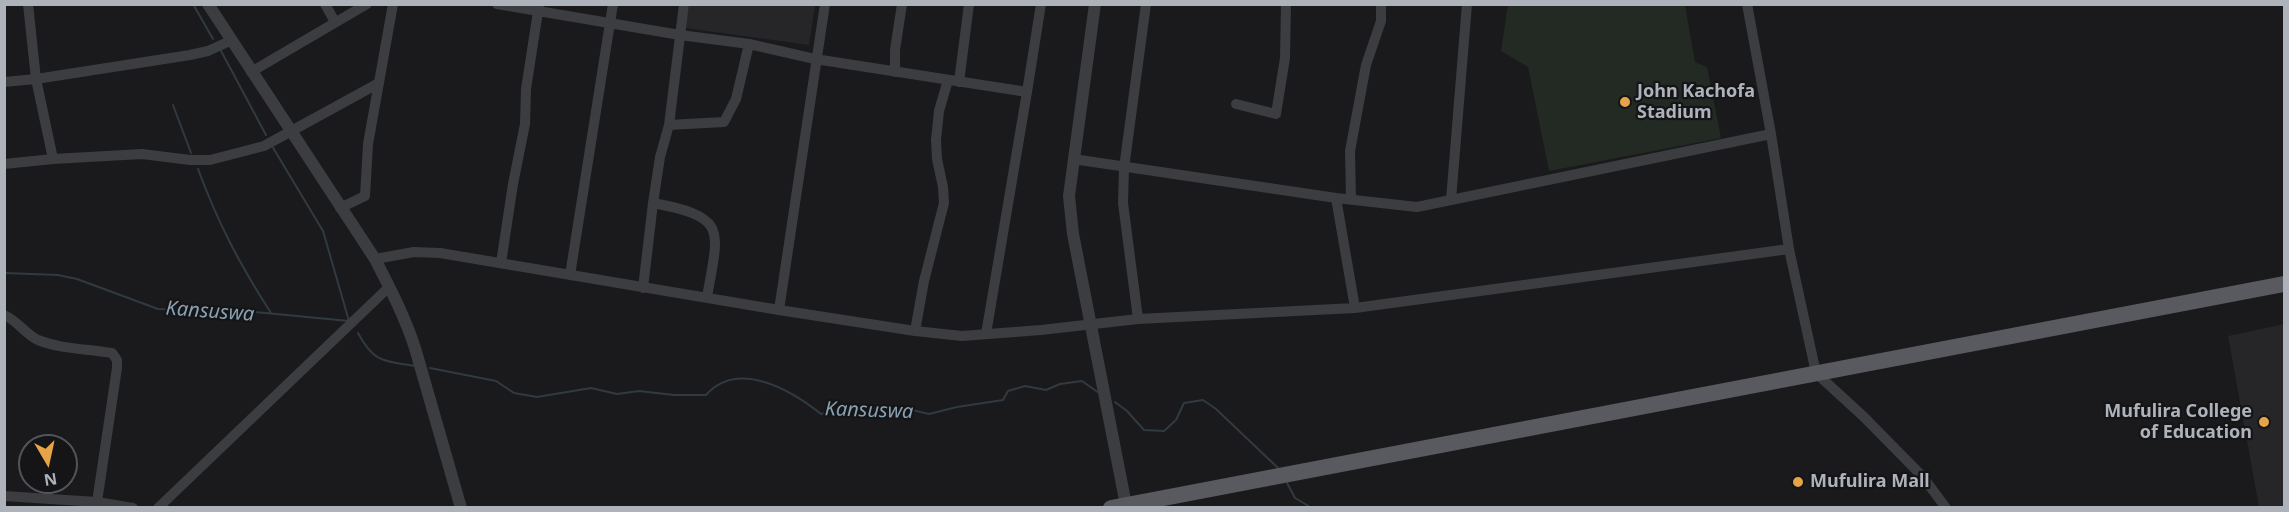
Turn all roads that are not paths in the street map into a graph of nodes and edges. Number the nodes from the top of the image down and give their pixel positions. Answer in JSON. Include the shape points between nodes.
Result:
{"nodes":[{"id":1,"x":28,"y":4,"type":"edge"},
{"id":2,"x":208,"y":4,"type":"edge"},
{"id":3,"x":325,"y":4,"type":"edge"},
{"id":4,"x":367,"y":4,"type":"edge"},
{"id":5,"x":393,"y":4,"type":"edge"},
{"id":6,"x":497,"y":4,"type":"edge"},
{"id":7,"x":613,"y":4,"type":"edge"},
{"id":8,"x":684,"y":4,"type":"edge"},
{"id":9,"x":825,"y":4,"type":"edge"},
{"id":10,"x":902,"y":4,"type":"edge"},
{"id":11,"x":969,"y":4,"type":"edge"},
{"id":12,"x":1041,"y":4,"type":"edge"},
{"id":13,"x":1095,"y":4,"type":"edge"},
{"id":14,"x":1146,"y":4,"type":"edge"},
{"id":15,"x":1286,"y":4,"type":"edge"},
{"id":16,"x":1382,"y":4,"type":"edge"},
{"id":17,"x":1467,"y":4,"type":"edge"},
{"id":18,"x":1748,"y":4,"type":"edge"},
{"id":19,"x":539,"y":8,"type":"edge"},
{"id":20,"x":335,"y":22,"type":"junction"},
{"id":21,"x":610,"y":23,"type":"junction"},
{"id":22,"x":680,"y":35,"type":"junction"},
{"id":23,"x":230,"y":41,"type":"junction"},
{"id":24,"x":749,"y":44,"type":"junction"},
{"id":25,"x":815,"y":59,"type":"junction"},
{"id":26,"x":251,"y":72,"type":"junction"},
{"id":27,"x":895,"y":72,"type":"junction"},
{"id":28,"x":36,"y":79,"type":"junction"},
{"id":29,"x":954,"y":81,"type":"junction"},
{"id":30,"x":4,"y":82,"type":"edge"},
{"id":31,"x":379,"y":83,"type":"junction"},
{"id":32,"x":1027,"y":92,"type":"junction"},
{"id":33,"x":1236,"y":104,"type":"dead end"},
{"id":34,"x":669,"y":125,"type":"junction"},
{"id":35,"x":290,"y":131,"type":"junction"},
{"id":36,"x":1772,"y":134,"type":"junction"},
{"id":37,"x":53,"y":159,"type":"junction"},
{"id":38,"x":1073,"y":159,"type":"junction"},
{"id":39,"x":4,"y":164,"type":"edge"},
{"id":40,"x":1124,"y":168,"type":"junction"},
{"id":41,"x":1336,"y":198,"type":"junction"},
{"id":42,"x":1351,"y":199,"type":"junction"},
{"id":43,"x":1451,"y":200,"type":"junction"},
{"id":44,"x":653,"y":202,"type":"junction"},
{"id":45,"x":340,"y":208,"type":"junction"},
{"id":46,"x":1789,"y":249,"type":"junction"},
{"id":47,"x":375,"y":259,"type":"junction"},
{"id":48,"x":501,"y":263,"type":"junction"},
{"id":49,"x":570,"y":274,"type":"junction"},
{"id":50,"x":2284,"y":284,"type":"edge"},
{"id":51,"x":389,"y":287,"type":"junction"},
{"id":52,"x":643,"y":288,"type":"junction"},
{"id":53,"x":708,"y":297,"type":"junction"},
{"id":54,"x":1355,"y":308,"type":"junction"},
{"id":55,"x":780,"y":309,"type":"junction"},
{"id":56,"x":4,"y":315,"type":"edge"},
{"id":57,"x":1138,"y":319,"type":"junction"},
{"id":58,"x":1091,"y":325,"type":"junction"},
{"id":59,"x":915,"y":331,"type":"junction"},
{"id":60,"x":986,"y":334,"type":"junction"},
{"id":61,"x":1816,"y":373,"type":"junction"},
{"id":62,"x":4,"y":496,"type":"edge"},
{"id":63,"x":98,"y":505,"type":"edge"},
{"id":64,"x":1118,"y":506,"type":"edge"},
{"id":65,"x":133,"y":507,"type":"edge"},
{"id":66,"x":158,"y":507,"type":"edge"},
{"id":67,"x":461,"y":507,"type":"edge"},
{"id":68,"x":1946,"y":507,"type":"edge"}],
"edges":[{"from":1,"to":28,"type":"street"},
{"from":2,"to":23,"type":"street"},
{"from":3,"to":20,"type":"street"},
{"from":4,"to":20,"type":"street"},
{"from":5,"to":31,"type":"street"},
{"from":6,"to":19,"type":"street"},
{"from":7,"to":21,"type":"street"},
{"from":8,"to":22,"type":"street"},
{"from":9,"to":25,"type":"street"},
{"from":10,"to":27,"type":"street"},
{"from":11,"to":29,"type":"street"},
{"from":12,"to":32,"type":"street"},
{"from":13,"to":38,"type":"street"},
{"from":14,"to":40,"type":"street"},
{"from":15,"to":33,"type":"street","via":[[1286,58],[1276,114]]},
{"from":16,"to":42,"type":"street","via":[[1350,151]]},
{"from":17,"to":43,"type":"street"},
{"from":18,"to":36,"type":"street"},
{"from":19,"to":21,"type":"street"},
{"from":19,"to":48,"type":"street","via":[[526,89],[525,124]]},
{"from":20,"to":26,"type":"street"},
{"from":21,"to":22,"type":"street"},
{"from":21,"to":49,"type":"street"},
{"from":22,"to":24,"type":"street"},
{"from":22,"to":34,"type":"street"},
{"from":23,"to":26,"type":"street"},
{"from":23,"to":28,"type":"street","via":[[190,55]]},
{"from":24,"to":25,"type":"street"},
{"from":24,"to":34,"type":"street","via":[[736,99],[724,122]]},
{"from":25,"to":27,"type":"street"},
{"from":25,"to":55,"type":"street"},
{"from":26,"to":35,"type":"street"},
{"from":27,"to":29,"type":"street"},
{"from":28,"to":30,"type":"street"},
{"from":28,"to":37,"type":"street"},
{"from":29,"to":32,"type":"street"},
{"from":29,"to":59,"type":"street","via":[[939,111],[937,159],[944,203]]},
{"from":31,"to":35,"type":"street"},
{"from":31,"to":45,"type":"street","via":[[368,144],[365,196]]},
{"from":32,"to":60,"type":"street"},
{"from":34,"to":44,"type":"street"},
{"from":35,"to":37,"type":"street","via":[[264,146],[210,160],[142,154]]},
{"from":35,"to":45,"type":"street"},
{"from":36,"to":43,"type":"street"},
{"from":36,"to":46,"type":"street"},
{"from":37,"to":39,"type":"street"},
{"from":38,"to":40,"type":"street"},
{"from":38,"to":58,"type":"street","via":[[1070,214]]},
{"from":40,"to":41,"type":"street"},
{"from":40,"to":57,"type":"street","via":[[1123,210]]},
{"from":41,"to":42,"type":"street"},
{"from":41,"to":54,"type":"street"},
{"from":42,"to":43,"type":"street","via":[[1418,207]]},
{"from":44,"to":52,"type":"street"},
{"from":44,"to":53,"type":"street","via":[[683,208],[711,224],[716,244]]},
{"from":45,"to":47,"type":"street"},
{"from":46,"to":54,"type":"street"},
{"from":46,"to":61,"type":"street"},
{"from":47,"to":48,"type":"street","via":[[426,252]]},
{"from":47,"to":51,"type":"street"},
{"from":48,"to":49,"type":"street"},
{"from":49,"to":52,"type":"street"},
{"from":50,"to":61,"type":"main road"},
{"from":51,"to":66,"type":"street"},
{"from":51,"to":67,"type":"street","via":[[412,340]]},
{"from":52,"to":53,"type":"street"},
{"from":53,"to":55,"type":"street"},
{"from":54,"to":57,"type":"street"},
{"from":55,"to":59,"type":"street"},
{"from":56,"to":63,"type":"street","via":[[38,340],[112,352],[117,360]]},
{"from":57,"to":58,"type":"street"},
{"from":58,"to":60,"type":"street"},
{"from":58,"to":64,"type":"street"},
{"from":59,"to":60,"type":"street","via":[[952,336]]},
{"from":61,"to":64,"type":"main road"},
{"from":61,"to":68,"type":"street","via":[[1923,477]]},
{"from":62,"to":63,"type":"street"},
{"from":63,"to":65,"type":"street"}]}
